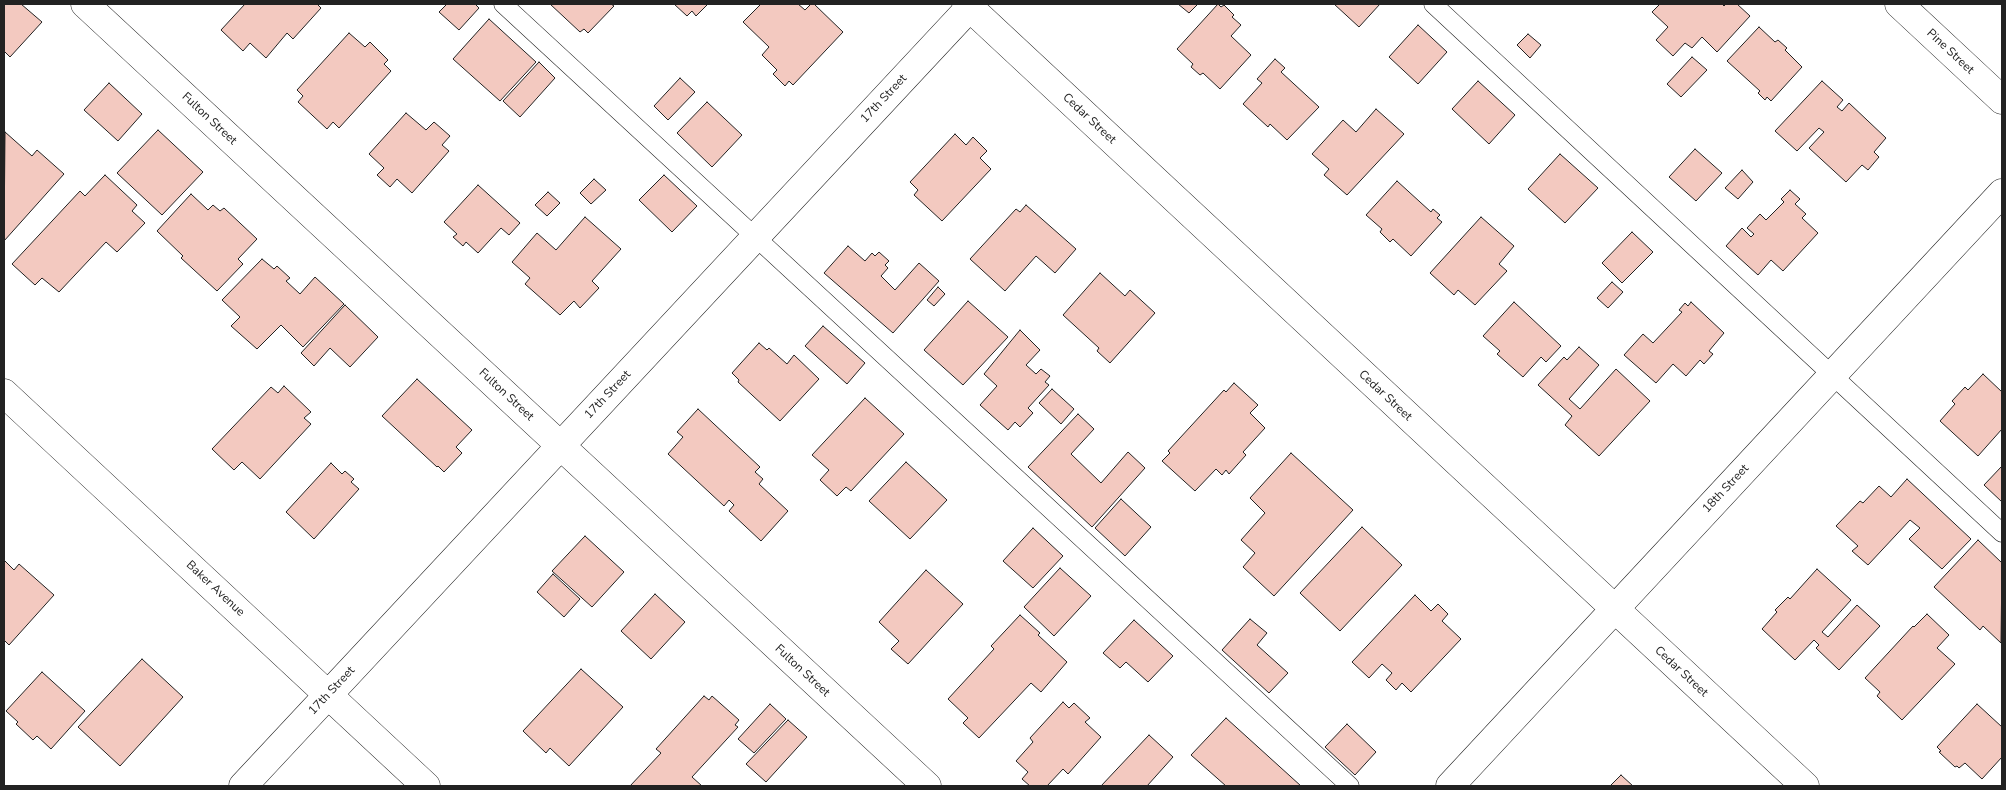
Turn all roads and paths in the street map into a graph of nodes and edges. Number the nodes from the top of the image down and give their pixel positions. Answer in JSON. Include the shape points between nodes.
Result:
{"nodes":[{"id":1,"x":84,"y":4,"type":"edge"},
{"id":2,"x":503,"y":4,"type":"edge"},
{"id":3,"x":1433,"y":4,"type":"edge"},
{"id":4,"x":1898,"y":4,"type":"edge"},
{"id":5,"x":969,"y":5,"type":"edge"},
{"id":6,"x":2002,"y":100,"type":"edge"},
{"id":7,"x":2002,"y":193,"type":"edge"},
{"id":8,"x":755,"y":237,"type":"junction"},
{"id":9,"x":1831,"y":376,"type":"junction"},
{"id":10,"x":4,"y":393,"type":"edge"},
{"id":11,"x":561,"y":446,"type":"junction"},
{"id":12,"x":2002,"y":533,"type":"edge"},
{"id":13,"x":1614,"y":610,"type":"junction"},
{"id":14,"x":328,"y":695,"type":"junction"},
{"id":15,"x":243,"y":786,"type":"edge"},
{"id":16,"x":426,"y":786,"type":"edge"},
{"id":17,"x":927,"y":786,"type":"edge"},
{"id":18,"x":1350,"y":786,"type":"edge"},
{"id":19,"x":1450,"y":786,"type":"edge"},
{"id":20,"x":1805,"y":786,"type":"edge"}],
"edges":[{"from":1,"to":11,"type":"street","name":"Fulton Street"},
{"from":2,"to":8,"type":"lane"},
{"from":3,"to":9,"type":"lane"},
{"from":4,"to":6,"type":"street","name":"Pine Street"},
{"from":5,"to":8,"type":"street","name":"17th Street"},
{"from":5,"to":13,"type":"street","name":"Cedar Street"},
{"from":7,"to":9,"type":"street","name":"18th Street"},
{"from":8,"to":11,"type":"street","name":"17th Street"},
{"from":8,"to":18,"type":"lane"},
{"from":9,"to":12,"type":"lane"},
{"from":9,"to":13,"type":"street","name":"18th Street"},
{"from":10,"to":14,"type":"street","name":"Baker Avenue"},
{"from":11,"to":14,"type":"street","name":"17th Street"},
{"from":11,"to":17,"type":"street","name":"Fulton Street"},
{"from":13,"to":19,"type":"street","name":"18th Street"},
{"from":13,"to":20,"type":"street","name":"Cedar Street"},
{"from":14,"to":15,"type":"street","name":"17th Street"},
{"from":14,"to":16,"type":"street","name":"Baker Avenue"}]}
